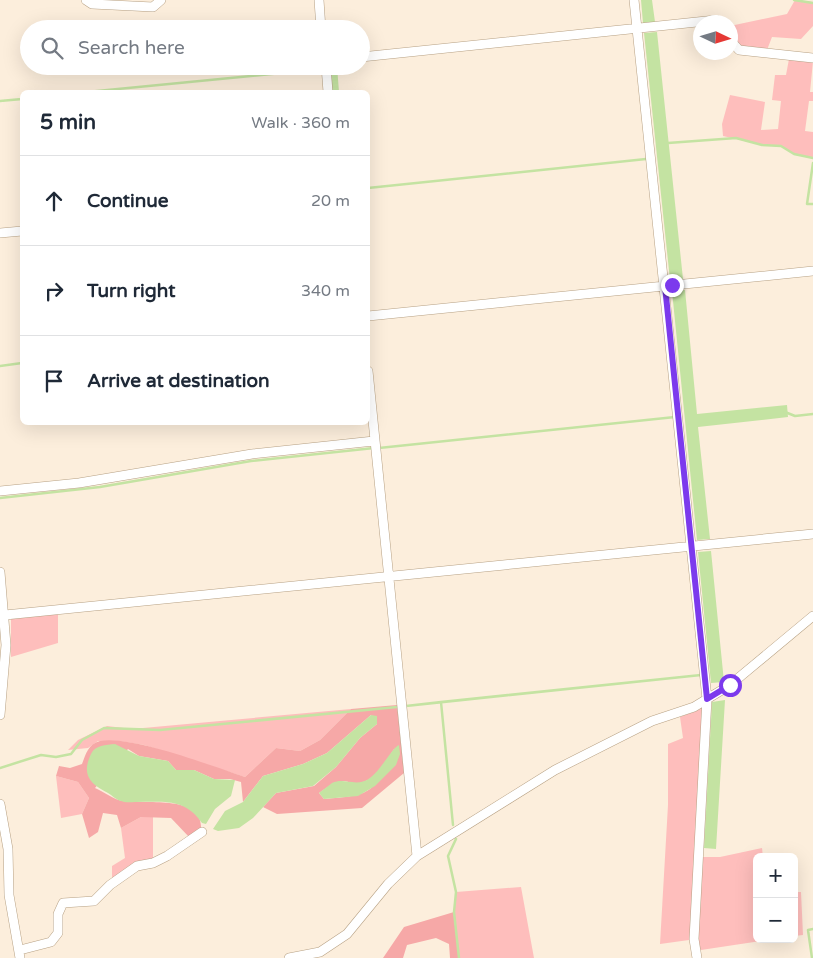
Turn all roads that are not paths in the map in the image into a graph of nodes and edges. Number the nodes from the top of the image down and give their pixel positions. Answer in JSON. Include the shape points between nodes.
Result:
{"nodes":[{"id":1,"x":86,"y":0,"type":"edge"},
{"id":2,"x":160,"y":0,"type":"edge"},
{"id":3,"x":319,"y":0,"type":"edge"},
{"id":4,"x":634,"y":0,"type":"edge"},
{"id":5,"x":320,"y":20,"type":"edge"},
{"id":6,"x":693,"y":23,"type":"edge"},
{"id":7,"x":645,"y":28,"type":"junction"},
{"id":8,"x":738,"y":49,"type":"edge"},
{"id":9,"x":370,"y":56,"type":"edge"},
{"id":10,"x":813,"y":58,"type":"edge"},
{"id":11,"x":327,"y":75,"type":"edge"},
{"id":12,"x":328,"y":90,"type":"edge"},
{"id":13,"x":20,"y":231,"type":"edge"},
{"id":14,"x":0,"y":233,"type":"edge"},
{"id":15,"x":813,"y":271,"type":"edge"},
{"id":16,"x":673,"y":285,"type":"junction"},
{"id":17,"x":370,"y":316,"type":"edge"},
{"id":18,"x":370,"y":396,"type":"edge"},
{"id":19,"x":374,"y":446,"type":"junction"},
{"id":20,"x":0,"y":490,"type":"edge"},
{"id":21,"x":813,"y":534,"type":"edge"},
{"id":22,"x":700,"y":545,"type":"junction"},
{"id":23,"x":0,"y":572,"type":"edge"},
{"id":24,"x":388,"y":577,"type":"junction"},
{"id":25,"x":5,"y":615,"type":"junction"},
{"id":26,"x":813,"y":616,"type":"edge"},
{"id":27,"x":711,"y":697,"type":"junction"},
{"id":28,"x":0,"y":715,"type":"edge"},
{"id":29,"x":0,"y":804,"type":"edge"},
{"id":30,"x":202,"y":832,"type":"dead end"},
{"id":31,"x":417,"y":856,"type":"junction"},
{"id":32,"x":5,"y":895,"type":"edge"},
{"id":33,"x":20,"y":954,"type":"edge"},
{"id":34,"x":289,"y":958,"type":"edge"},
{"id":35,"x":697,"y":958,"type":"edge"}],
"edges":[{"from":1,"to":2,"type":"street","via":[[92,4],[154,6]]},
{"from":3,"to":5,"type":"street"},
{"from":4,"to":7,"type":"street"},
{"from":6,"to":7,"type":"street"},
{"from":7,"to":9,"type":"street"},
{"from":7,"to":16,"type":"street"},
{"from":8,"to":10,"type":"street"},
{"from":11,"to":12,"type":"street"},
{"from":13,"to":14,"type":"street"},
{"from":15,"to":16,"type":"street"},
{"from":16,"to":17,"type":"street"},
{"from":16,"to":22,"type":"street","via":[[678,417]]},
{"from":18,"to":19,"type":"street"},
{"from":19,"to":20,"type":"street","via":[[252,454],[97,480]]},
{"from":19,"to":24,"type":"street"},
{"from":21,"to":22,"type":"street"},
{"from":22,"to":24,"type":"street"},
{"from":22,"to":27,"type":"street"},
{"from":23,"to":25,"type":"street"},
{"from":24,"to":25,"type":"street"},
{"from":24,"to":31,"type":"street"},
{"from":25,"to":28,"type":"street"},
{"from":26,"to":27,"type":"street"},
{"from":27,"to":31,"type":"street","via":[[694,707],[652,721],[555,770]]},
{"from":27,"to":35,"type":"street","via":[[694,940]]},
{"from":29,"to":32,"type":"street","via":[[8,849]]},
{"from":30,"to":33,"type":"street","via":[[167,856],[137,866],[94,900],[63,903],[58,914],[58,933],[51,942]]},
{"from":31,"to":34,"type":"street","via":[[388,884],[347,934],[320,952]]},
{"from":32,"to":33,"type":"street"}]}
